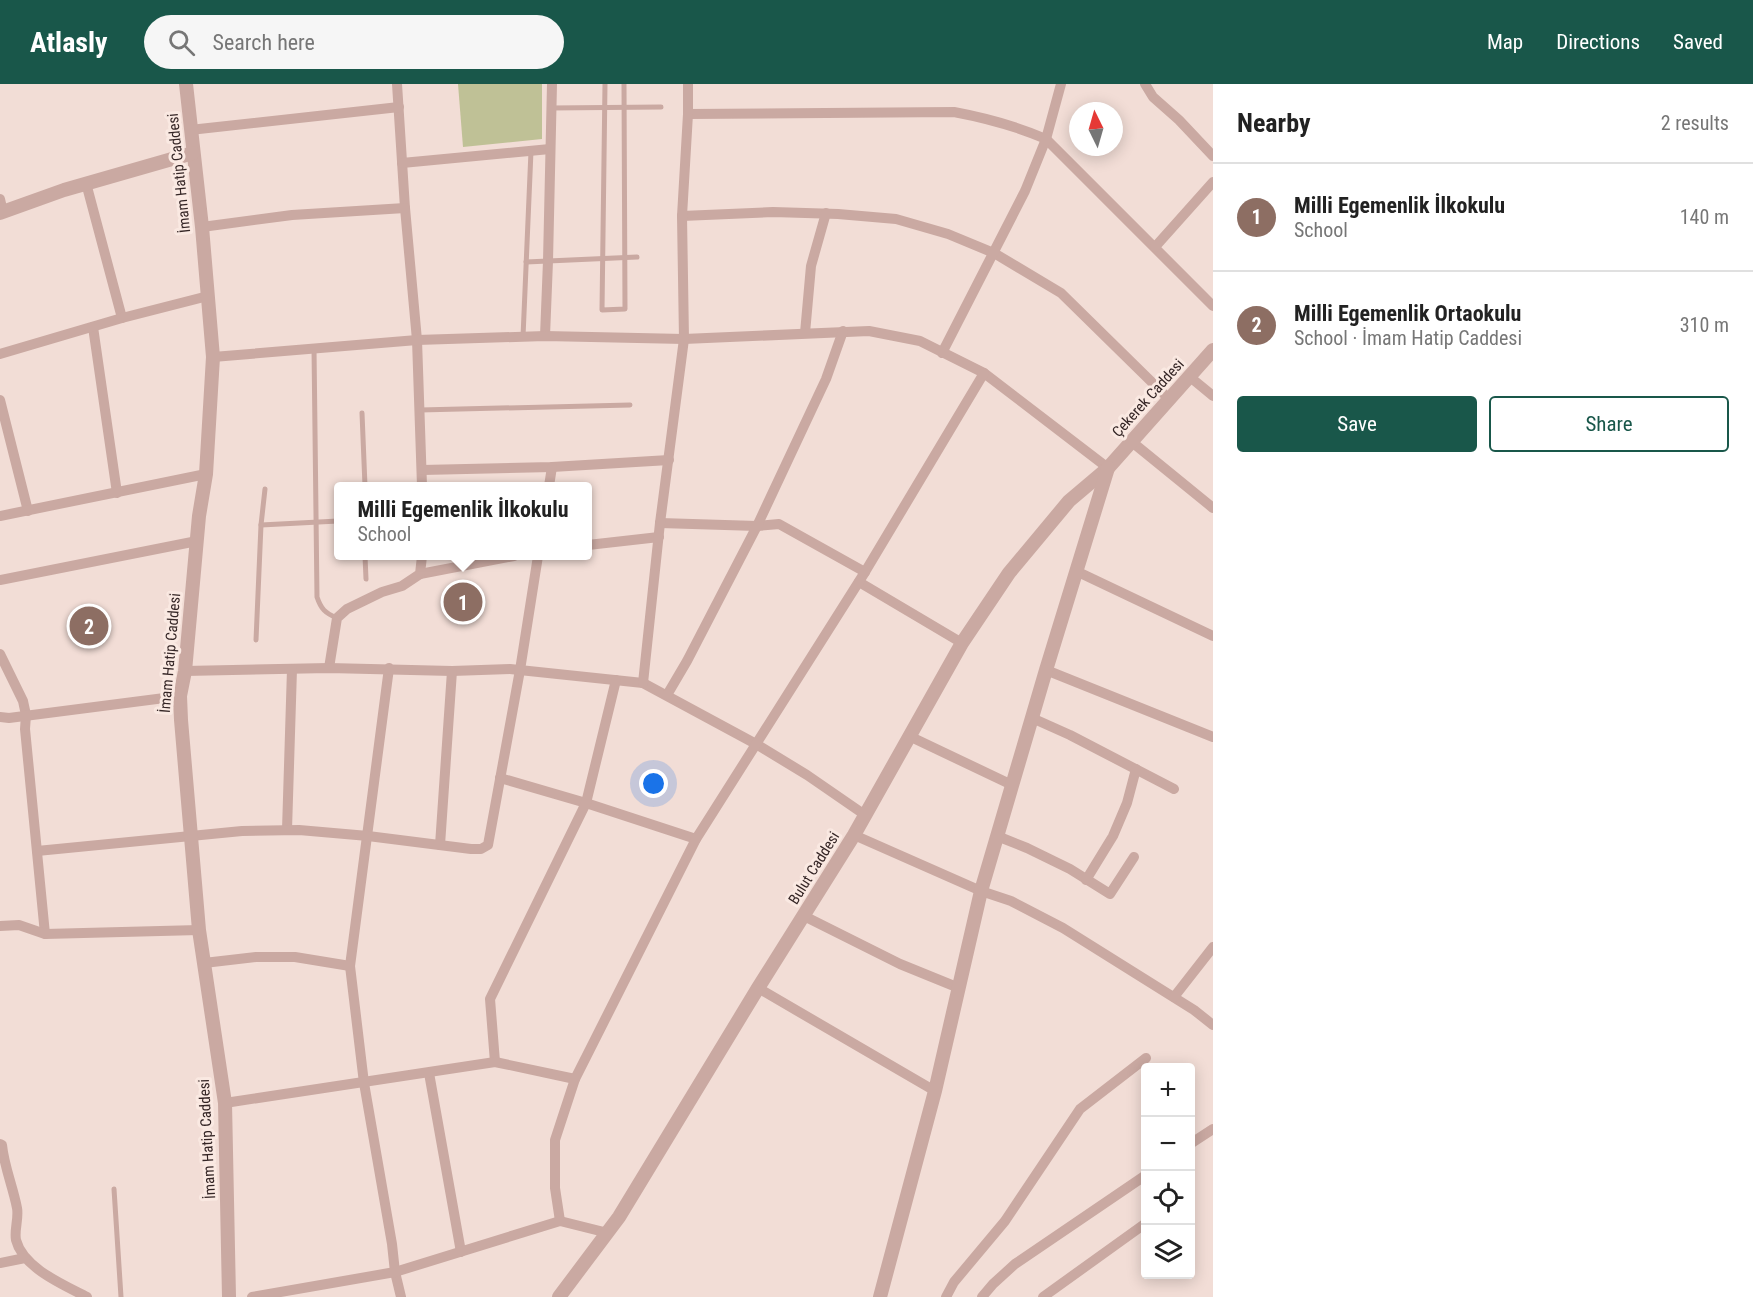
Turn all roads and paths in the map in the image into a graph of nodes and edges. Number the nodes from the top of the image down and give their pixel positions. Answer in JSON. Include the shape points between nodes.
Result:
{"nodes":[{"id":1,"x":186,"y":84,"type":"edge"},
{"id":2,"x":397,"y":84,"type":"edge"},
{"id":3,"x":552,"y":84,"type":"edge"},
{"id":4,"x":605,"y":84,"type":"edge"},
{"id":5,"x":624,"y":84,"type":"edge"},
{"id":6,"x":688,"y":84,"type":"edge"},
{"id":7,"x":1061,"y":84,"type":"edge"},
{"id":8,"x":1145,"y":84,"type":"edge"},
{"id":9,"x":399,"y":107,"type":"junction"},
{"id":10,"x":605,"y":107,"type":"junction"},
{"id":11,"x":624,"y":107,"type":"junction"},
{"id":12,"x":661,"y":107,"type":"dead end"},
{"id":13,"x":551,"y":108,"type":"junction"},
{"id":14,"x":688,"y":114,"type":"junction"},
{"id":15,"x":190,"y":129,"type":"junction"},
{"id":16,"x":1046,"y":138,"type":"junction"},
{"id":17,"x":550,"y":149,"type":"junction"},
{"id":18,"x":531,"y":151,"type":"junction"},
{"id":19,"x":193,"y":153,"type":"junction"},
{"id":20,"x":1213,"y":156,"type":"edge"},
{"id":21,"x":402,"y":163,"type":"junction"},
{"id":22,"x":1213,"y":182,"type":"edge"},
{"id":23,"x":86,"y":183,"type":"junction"},
{"id":24,"x":1,"y":208,"type":"edge"},
{"id":25,"x":405,"y":208,"type":"junction"},
{"id":26,"x":825,"y":213,"type":"junction"},
{"id":27,"x":682,"y":216,"type":"junction"},
{"id":28,"x":202,"y":227,"type":"junction"},
{"id":29,"x":1155,"y":248,"type":"junction"},
{"id":30,"x":994,"y":253,"type":"junction"},
{"id":31,"x":624,"y":257,"type":"junction"},
{"id":32,"x":637,"y":257,"type":"dead end"},
{"id":33,"x":602,"y":258,"type":"junction"},
{"id":34,"x":548,"y":261,"type":"junction"},
{"id":35,"x":526,"y":262,"type":"junction"},
{"id":36,"x":208,"y":296,"type":"junction"},
{"id":37,"x":1213,"y":306,"type":"edge"},
{"id":38,"x":122,"y":318,"type":"junction"},
{"id":39,"x":93,"y":327,"type":"junction"},
{"id":40,"x":843,"y":331,"type":"junction"},
{"id":41,"x":805,"y":333,"type":"junction"},
{"id":42,"x":545,"y":336,"type":"junction"},
{"id":43,"x":523,"y":337,"type":"junction"},
{"id":44,"x":417,"y":339,"type":"junction"},
{"id":45,"x":684,"y":339,"type":"junction"},
{"id":46,"x":314,"y":348,"type":"junction"},
{"id":47,"x":1213,"y":350,"type":"edge"},
{"id":48,"x":942,"y":353,"type":"junction"},
{"id":49,"x":0,"y":354,"type":"edge"},
{"id":50,"x":213,"y":357,"type":"junction"},
{"id":51,"x":984,"y":373,"type":"junction"},
{"id":52,"x":1190,"y":377,"type":"junction"},
{"id":53,"x":1213,"y":396,"type":"edge"},
{"id":54,"x":0,"y":400,"type":"edge"},
{"id":55,"x":1170,"y":400,"type":"junction"},
{"id":56,"x":630,"y":405,"type":"dead end"},
{"id":57,"x":420,"y":410,"type":"junction"},
{"id":58,"x":362,"y":413,"type":"dead end"},
{"id":59,"x":1132,"y":442,"type":"junction"},
{"id":60,"x":669,"y":460,"type":"junction"},
{"id":61,"x":552,"y":467,"type":"junction"},
{"id":62,"x":1108,"y":468,"type":"junction"},
{"id":63,"x":422,"y":470,"type":"junction"},
{"id":64,"x":206,"y":474,"type":"junction"},
{"id":65,"x":365,"y":482,"type":"edge"},
{"id":66,"x":422,"y":482,"type":"edge"},
{"id":67,"x":550,"y":482,"type":"edge"},
{"id":68,"x":265,"y":489,"type":"dead end"},
{"id":69,"x":117,"y":493,"type":"junction"},
{"id":70,"x":1213,"y":508,"type":"edge"},
{"id":71,"x":28,"y":511,"type":"junction"},
{"id":72,"x":0,"y":516,"type":"edge"},
{"id":73,"x":334,"y":521,"type":"edge"},
{"id":74,"x":315,"y":522,"type":"junction"},
{"id":75,"x":660,"y":523,"type":"junction"},
{"id":76,"x":261,"y":525,"type":"junction"},
{"id":77,"x":757,"y":526,"type":"junction"},
{"id":78,"x":659,"y":537,"type":"junction"},
{"id":79,"x":197,"y":541,"type":"junction"},
{"id":80,"x":592,"y":545,"type":"edge"},
{"id":81,"x":365,"y":560,"type":"edge"},
{"id":82,"x":421,"y":560,"type":"edge"},
{"id":83,"x":489,"y":560,"type":"edge"},
{"id":84,"x":537,"y":560,"type":"edge"},
{"id":85,"x":1076,"y":571,"type":"junction"},
{"id":86,"x":420,"y":574,"type":"junction"},
{"id":87,"x":862,"y":577,"type":"junction"},
{"id":88,"x":366,"y":579,"type":"dead end"},
{"id":89,"x":0,"y":580,"type":"edge"},
{"id":90,"x":337,"y":618,"type":"junction"},
{"id":91,"x":1213,"y":636,"type":"edge"},
{"id":92,"x":256,"y":640,"type":"dead end"},
{"id":93,"x":962,"y":643,"type":"junction"},
{"id":94,"x":0,"y":654,"type":"edge"},
{"id":95,"x":329,"y":668,"type":"junction"},
{"id":96,"x":389,"y":668,"type":"junction"},
{"id":97,"x":292,"y":669,"type":"junction"},
{"id":98,"x":520,"y":670,"type":"junction"},
{"id":99,"x":1046,"y":670,"type":"junction"},
{"id":100,"x":184,"y":671,"type":"junction"},
{"id":101,"x":452,"y":671,"type":"junction"},
{"id":102,"x":616,"y":680,"type":"junction"},
{"id":103,"x":642,"y":683,"type":"junction"},
{"id":104,"x":667,"y":695,"type":"junction"},
{"id":105,"x":180,"y":696,"type":"junction"},
{"id":106,"x":26,"y":715,"type":"junction"},
{"id":107,"x":0,"y":717,"type":"edge"},
{"id":108,"x":1032,"y":718,"type":"junction"},
{"id":109,"x":909,"y":736,"type":"junction"},
{"id":110,"x":1213,"y":737,"type":"edge"},
{"id":111,"x":756,"y":744,"type":"junction"},
{"id":112,"x":1136,"y":769,"type":"junction"},
{"id":113,"x":500,"y":778,"type":"junction"},
{"id":114,"x":1012,"y":785,"type":"junction"},
{"id":115,"x":1174,"y":789,"type":"dead end"},
{"id":116,"x":586,"y":803,"type":"junction"},
{"id":117,"x":865,"y":815,"type":"junction"},
{"id":118,"x":286,"y":830,"type":"junction"},
{"id":119,"x":854,"y":835,"type":"junction"},
{"id":120,"x":191,"y":836,"type":"junction"},
{"id":121,"x":368,"y":836,"type":"junction"},
{"id":122,"x":997,"y":836,"type":"junction"},
{"id":123,"x":696,"y":839,"type":"junction"},
{"id":124,"x":440,"y":845,"type":"junction"},
{"id":125,"x":37,"y":851,"type":"junction"},
{"id":126,"x":1134,"y":857,"type":"dead end"},
{"id":127,"x":1086,"y":880,"type":"junction"},
{"id":128,"x":981,"y":891,"type":"junction"},
{"id":129,"x":804,"y":916,"type":"junction"},
{"id":130,"x":0,"y":926,"type":"edge"},
{"id":131,"x":199,"y":930,"type":"junction"},
{"id":132,"x":45,"y":934,"type":"junction"},
{"id":133,"x":1213,"y":946,"type":"edge"},
{"id":134,"x":204,"y":963,"type":"junction"},
{"id":135,"x":350,"y":966,"type":"junction"},
{"id":136,"x":758,"y":988,"type":"junction"},
{"id":137,"x":959,"y":988,"type":"junction"},
{"id":138,"x":1174,"y":997,"type":"junction"},
{"id":139,"x":1213,"y":1025,"type":"edge"},
{"id":140,"x":1146,"y":1058,"type":"dead end"},
{"id":141,"x":495,"y":1062,"type":"junction"},
{"id":142,"x":429,"y":1073,"type":"junction"},
{"id":143,"x":575,"y":1078,"type":"junction"},
{"id":144,"x":364,"y":1083,"type":"junction"},
{"id":145,"x":935,"y":1090,"type":"junction"},
{"id":146,"x":225,"y":1103,"type":"junction"},
{"id":147,"x":1213,"y":1129,"type":"edge"},
{"id":148,"x":1195,"y":1141,"type":"edge"},
{"id":149,"x":0,"y":1144,"type":"edge"},
{"id":150,"x":1141,"y":1178,"type":"edge"},
{"id":151,"x":114,"y":1189,"type":"dead end"},
{"id":152,"x":560,"y":1221,"type":"junction"},
{"id":153,"x":1143,"y":1225,"type":"edge"},
{"id":154,"x":608,"y":1233,"type":"junction"},
{"id":155,"x":461,"y":1252,"type":"junction"},
{"id":156,"x":25,"y":1258,"type":"junction"},
{"id":157,"x":0,"y":1263,"type":"edge"},
{"id":158,"x":395,"y":1272,"type":"junction"},
{"id":159,"x":87,"y":1297,"type":"edge"},
{"id":160,"x":121,"y":1297,"type":"edge"},
{"id":161,"x":229,"y":1297,"type":"edge"},
{"id":162,"x":252,"y":1297,"type":"edge"},
{"id":163,"x":401,"y":1297,"type":"edge"},
{"id":164,"x":560,"y":1297,"type":"edge"},
{"id":165,"x":880,"y":1297,"type":"edge"},
{"id":166,"x":946,"y":1297,"type":"edge"},
{"id":167,"x":982,"y":1297,"type":"edge"},
{"id":168,"x":1043,"y":1297,"type":"edge"}],
"edges":[{"from":1,"to":15,"type":"street","name":"İmam Hatip Caddesi"},
{"from":2,"to":9,"type":"street"},
{"from":3,"to":13,"type":"street"},
{"from":4,"to":10,"type":"lane"},
{"from":5,"to":11,"type":"lane"},
{"from":6,"to":14,"type":"street"},
{"from":7,"to":16,"type":"street"},
{"from":8,"to":20,"type":"street","via":[[1153,97]]},
{"from":9,"to":15,"type":"street"},
{"from":9,"to":21,"type":"street"},
{"from":10,"to":11,"type":"lane"},
{"from":10,"to":13,"type":"lane"},
{"from":10,"to":33,"type":"lane"},
{"from":11,"to":12,"type":"lane"},
{"from":11,"to":31,"type":"lane"},
{"from":13,"to":17,"type":"street"},
{"from":14,"to":16,"type":"street","via":[[954,112],[1020,127]]},
{"from":14,"to":27,"type":"street"},
{"from":15,"to":19,"type":"street","name":"İmam Hatip Caddesi"},
{"from":16,"to":29,"type":"street"},
{"from":16,"to":30,"type":"street"},
{"from":17,"to":18,"type":"street"},
{"from":17,"to":34,"type":"street"},
{"from":18,"to":21,"type":"street"},
{"from":18,"to":35,"type":"lane"},
{"from":19,"to":23,"type":"street"},
{"from":19,"to":28,"type":"street","name":"İmam Hatip Caddesi"},
{"from":21,"to":25,"type":"street"},
{"from":22,"to":29,"type":"street"},
{"from":23,"to":24,"type":"street"},
{"from":23,"to":38,"type":"street"},
{"from":25,"to":28,"type":"street","via":[[292,215]]},
{"from":25,"to":44,"type":"street"},
{"from":26,"to":27,"type":"street"},
{"from":26,"to":30,"type":"street","via":[[896,219]]},
{"from":26,"to":41,"type":"street","via":[[812,266]]},
{"from":27,"to":45,"type":"street"},
{"from":28,"to":36,"type":"street","name":"İmam Hatip Caddesi"},
{"from":29,"to":37,"type":"street"},
{"from":30,"to":48,"type":"street"},
{"from":30,"to":55,"type":"street","via":[[1061,293]]},
{"from":31,"to":32,"type":"lane"},
{"from":31,"to":33,"type":"lane"},
{"from":31,"to":33,"type":"lane","via":[[625,309],[602,310]]},
{"from":33,"to":34,"type":"lane"},
{"from":34,"to":35,"type":"lane"},
{"from":34,"to":42,"type":"street"},
{"from":35,"to":43,"type":"lane"},
{"from":36,"to":38,"type":"street"},
{"from":36,"to":50,"type":"street","name":"İmam Hatip Caddesi"},
{"from":38,"to":39,"type":"street"},
{"from":39,"to":49,"type":"street"},
{"from":39,"to":69,"type":"street"},
{"from":40,"to":41,"type":"street"},
{"from":40,"to":48,"type":"street","via":[[869,331],[920,340]]},
{"from":40,"to":77,"type":"street","via":[[826,379]]},
{"from":41,"to":45,"type":"street"},
{"from":42,"to":43,"type":"street"},
{"from":42,"to":45,"type":"street"},
{"from":43,"to":44,"type":"street"},
{"from":44,"to":46,"type":"street"},
{"from":44,"to":57,"type":"street"},
{"from":45,"to":60,"type":"street"},
{"from":46,"to":50,"type":"street"},
{"from":46,"to":74,"type":"lane"},
{"from":47,"to":52,"type":"street","name":"Çekerek Caddesi"},
{"from":48,"to":51,"type":"street"},
{"from":50,"to":64,"type":"street","name":"İmam Hatip Caddesi"},
{"from":51,"to":62,"type":"street"},
{"from":51,"to":87,"type":"street"},
{"from":52,"to":53,"type":"street"},
{"from":52,"to":55,"type":"street","name":"Çekerek Caddesi"},
{"from":54,"to":71,"type":"street"},
{"from":55,"to":59,"type":"street","name":"Çekerek Caddesi"},
{"from":56,"to":57,"type":"lane"},
{"from":57,"to":63,"type":"street"},
{"from":58,"to":65,"type":"lane"},
{"from":59,"to":62,"type":"street","name":"Çekerek Caddesi"},
{"from":59,"to":70,"type":"street"},
{"from":60,"to":61,"type":"street"},
{"from":60,"to":75,"type":"street"},
{"from":61,"to":63,"type":"street"},
{"from":61,"to":67,"type":"street"},
{"from":62,"to":85,"type":"street"},
{"from":62,"to":93,"type":"street","name":"Bulut Caddesi","via":[[1069,501],[1009,573]]},
{"from":63,"to":66,"type":"street"},
{"from":64,"to":69,"type":"street"},
{"from":64,"to":79,"type":"street","name":"İmam Hatip Caddesi"},
{"from":68,"to":76,"type":"lane"},
{"from":69,"to":71,"type":"street"},
{"from":71,"to":72,"type":"street"},
{"from":73,"to":74,"type":"lane"},
{"from":74,"to":76,"type":"lane"},
{"from":74,"to":90,"type":"lane","via":[[317,597],[324,612]]},
{"from":75,"to":77,"type":"street"},
{"from":75,"to":78,"type":"street"},
{"from":76,"to":92,"type":"lane"},
{"from":77,"to":87,"type":"street","via":[[779,524]]},
{"from":77,"to":104,"type":"street"},
{"from":78,"to":80,"type":"street"},
{"from":78,"to":103,"type":"street"},
{"from":79,"to":89,"type":"street"},
{"from":79,"to":100,"type":"street","name":"İmam Hatip Caddesi"},
{"from":81,"to":88,"type":"lane"},
{"from":82,"to":86,"type":"street"},
{"from":83,"to":86,"type":"street"},
{"from":84,"to":98,"type":"street"},
{"from":85,"to":91,"type":"street"},
{"from":85,"to":99,"type":"street"},
{"from":86,"to":90,"type":"street","via":[[402,586],[347,609]]},
{"from":87,"to":93,"type":"street"},
{"from":87,"to":111,"type":"street"},
{"from":90,"to":95,"type":"street"},
{"from":93,"to":109,"type":"street","name":"Bulut Caddesi"},
{"from":94,"to":106,"type":"street"},
{"from":95,"to":96,"type":"street"},
{"from":95,"to":97,"type":"street"},
{"from":96,"to":101,"type":"street"},
{"from":96,"to":121,"type":"street"},
{"from":97,"to":100,"type":"street"},
{"from":97,"to":118,"type":"street"},
{"from":98,"to":101,"type":"street"},
{"from":98,"to":102,"type":"street"},
{"from":98,"to":113,"type":"street"},
{"from":99,"to":108,"type":"street"},
{"from":99,"to":110,"type":"street"},
{"from":100,"to":105,"type":"street","name":"İmam Hatip Caddesi"},
{"from":101,"to":124,"type":"street"},
{"from":102,"to":103,"type":"street"},
{"from":102,"to":116,"type":"street"},
{"from":103,"to":104,"type":"street"},
{"from":104,"to":111,"type":"street"},
{"from":105,"to":106,"type":"street"},
{"from":105,"to":120,"type":"street","name":"İmam Hatip Caddesi"},
{"from":106,"to":107,"type":"street"},
{"from":106,"to":125,"type":"street"},
{"from":108,"to":112,"type":"street"},
{"from":108,"to":114,"type":"street"},
{"from":109,"to":114,"type":"street"},
{"from":109,"to":117,"type":"street","name":"Bulut Caddesi"},
{"from":111,"to":117,"type":"street"},
{"from":111,"to":123,"type":"street"},
{"from":112,"to":115,"type":"street"},
{"from":112,"to":127,"type":"street","via":[[1113,836]]},
{"from":113,"to":116,"type":"street"},
{"from":113,"to":124,"type":"street","via":[[488,845],[471,849]]},
{"from":114,"to":122,"type":"street"},
{"from":116,"to":123,"type":"street"},
{"from":116,"to":141,"type":"street","via":[[490,999]]},
{"from":117,"to":119,"type":"street","name":"Bulut Caddesi"},
{"from":118,"to":120,"type":"street"},
{"from":118,"to":121,"type":"street"},
{"from":119,"to":128,"type":"street"},
{"from":119,"to":129,"type":"street","name":"Bulut Caddesi"},
{"from":120,"to":125,"type":"street"},
{"from":120,"to":131,"type":"street","name":"İmam Hatip Caddesi"},
{"from":121,"to":124,"type":"street"},
{"from":121,"to":135,"type":"street"},
{"from":122,"to":127,"type":"street"},
{"from":122,"to":128,"type":"street"},
{"from":123,"to":143,"type":"street"},
{"from":125,"to":132,"type":"street"},
{"from":126,"to":127,"type":"street","via":[[1110,894]]},
{"from":128,"to":137,"type":"street"},
{"from":128,"to":138,"type":"street","via":[[1011,901],[1063,928]]},
{"from":129,"to":136,"type":"street","name":"Bulut Caddesi"},
{"from":129,"to":137,"type":"street","via":[[900,964]]},
{"from":130,"to":132,"type":"street","via":[[19,925]]},
{"from":131,"to":132,"type":"street"},
{"from":131,"to":134,"type":"street","name":"İmam Hatip Caddesi"},
{"from":133,"to":138,"type":"street"},
{"from":134,"to":135,"type":"street","via":[[295,957]]},
{"from":134,"to":146,"type":"street","name":"İmam Hatip Caddesi"},
{"from":135,"to":144,"type":"street"},
{"from":136,"to":145,"type":"street"},
{"from":136,"to":154,"type":"street","name":"Bulut Caddesi"},
{"from":137,"to":145,"type":"street"},
{"from":138,"to":139,"type":"street"},
{"from":140,"to":166,"type":"street","via":[[1080,1109],[1005,1221]]},
{"from":141,"to":142,"type":"street"},
{"from":141,"to":143,"type":"street"},
{"from":142,"to":144,"type":"street"},
{"from":142,"to":155,"type":"street"},
{"from":143,"to":152,"type":"street","via":[[555,1140]]},
{"from":144,"to":146,"type":"street"},
{"from":144,"to":158,"type":"street"},
{"from":145,"to":165,"type":"street"},
{"from":146,"to":161,"type":"street","name":"İmam Hatip Caddesi"},
{"from":147,"to":148,"type":"street"},
{"from":149,"to":156,"type":"street","via":[[17,1210],[16,1240]]},
{"from":150,"to":167,"type":"street","via":[[1015,1264]]},
{"from":151,"to":160,"type":"lane"},
{"from":152,"to":154,"type":"street"},
{"from":152,"to":155,"type":"street"},
{"from":153,"to":168,"type":"street"},
{"from":154,"to":164,"type":"street","name":"Bulut Caddesi"},
{"from":155,"to":158,"type":"street"},
{"from":156,"to":157,"type":"street"},
{"from":156,"to":159,"type":"street","via":[[46,1275]]},
{"from":158,"to":162,"type":"street"},
{"from":158,"to":163,"type":"street"}]}
